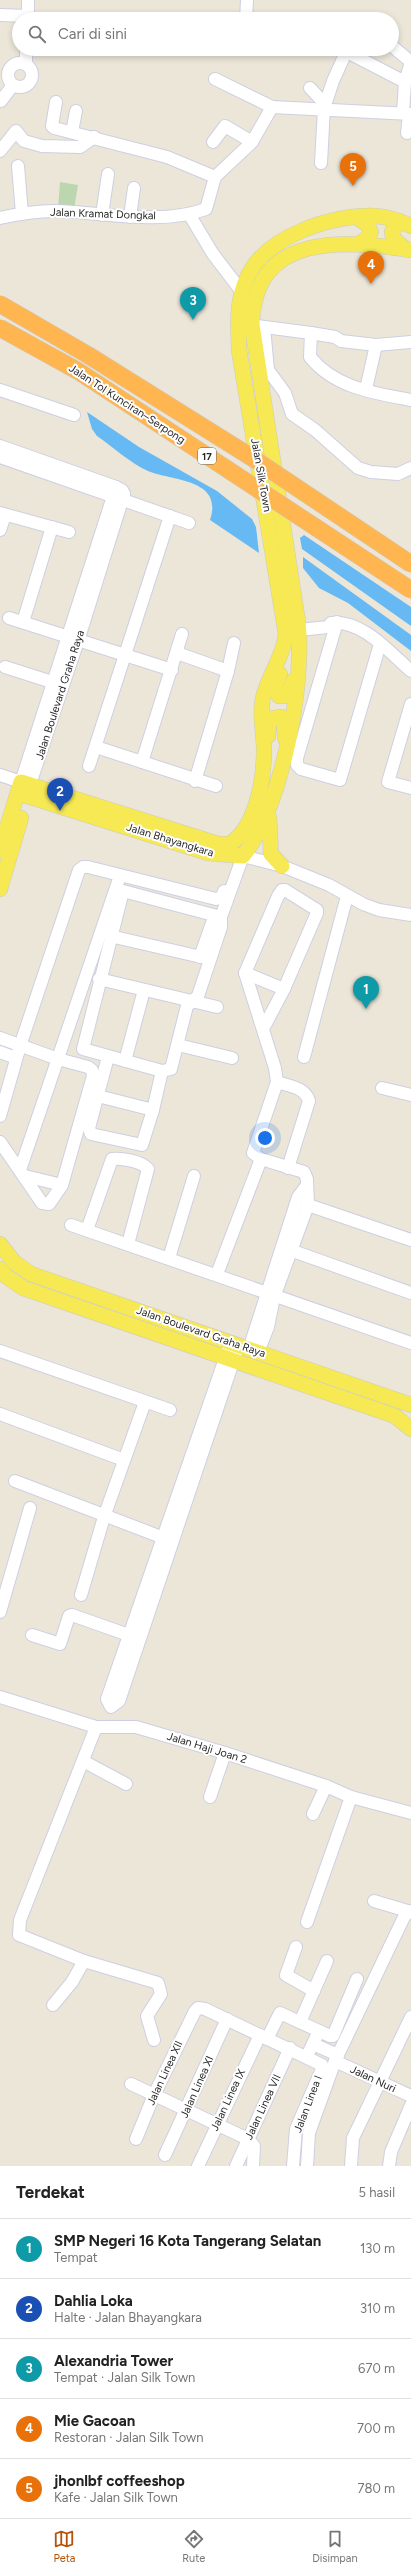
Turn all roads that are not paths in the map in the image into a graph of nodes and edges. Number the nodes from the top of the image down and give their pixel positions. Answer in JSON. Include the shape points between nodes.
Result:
{"nodes":[{"id":1,"x":28,"y":0,"type":"edge"},
{"id":2,"x":247,"y":0,"type":"edge"},
{"id":3,"x":28,"y":12,"type":"edge"},
{"id":4,"x":246,"y":12,"type":"edge"},
{"id":5,"x":0,"y":15,"type":"edge"},
{"id":6,"x":12,"y":16,"type":"edge"},
{"id":7,"x":399,"y":52,"type":"edge"},
{"id":8,"x":26,"y":56,"type":"edge"},
{"id":9,"x":344,"y":56,"type":"edge"},
{"id":10,"x":355,"y":56,"type":"edge"},
{"id":11,"x":26,"y":64,"type":"junction"},
{"id":12,"x":215,"y":79,"type":"dead end"},
{"id":13,"x":405,"y":82,"type":"junction"},
{"id":14,"x":13,"y":85,"type":"junction"},
{"id":15,"x":310,"y":88,"type":"dead end"},
{"id":16,"x":1,"y":101,"type":"dead end"},
{"id":17,"x":56,"y":102,"type":"dead end"},
{"id":18,"x":325,"y":106,"type":"junction"},
{"id":19,"x":272,"y":107,"type":"junction"},
{"id":20,"x":76,"y":111,"type":"dead end"},
{"id":21,"x":408,"y":113,"type":"edge"},
{"id":22,"x":72,"y":132,"type":"junction"},
{"id":23,"x":407,"y":133,"type":"dead end"},
{"id":24,"x":94,"y":137,"type":"junction"},
{"id":25,"x":213,"y":142,"type":"dead end"},
{"id":26,"x":252,"y":142,"type":"junction"},
{"id":27,"x":3,"y":145,"type":"edge"},
{"id":28,"x":321,"y":163,"type":"dead end"},
{"id":29,"x":18,"y":166,"type":"dead end"},
{"id":30,"x":108,"y":174,"type":"dead end"},
{"id":31,"x":215,"y":177,"type":"junction"},
{"id":32,"x":134,"y":188,"type":"dead end"},
{"id":33,"x":22,"y":214,"type":"junction"},
{"id":34,"x":189,"y":214,"type":"junction"},
{"id":35,"x":102,"y":215,"type":"junction"},
{"id":36,"x":130,"y":217,"type":"junction"},
{"id":37,"x":356,"y":217,"type":"junction"},
{"id":38,"x":0,"y":218,"type":"edge"},
{"id":39,"x":405,"y":223,"type":"edge"},
{"id":40,"x":358,"y":244,"type":"junction"},
{"id":41,"x":408,"y":250,"type":"edge"},
{"id":42,"x":242,"y":292,"type":"junction"},
{"id":43,"x":0,"y":304,"type":"edge"},
{"id":44,"x":258,"y":326,"type":"junction"},
{"id":45,"x":0,"y":328,"type":"edge"},
{"id":46,"x":311,"y":332,"type":"junction"},
{"id":47,"x":411,"y":342,"type":"edge"},
{"id":48,"x":376,"y":345,"type":"junction"},
{"id":49,"x":366,"y":389,"type":"junction"},
{"id":50,"x":0,"y":390,"type":"edge"},
{"id":51,"x":411,"y":400,"type":"edge"},
{"id":52,"x":74,"y":415,"type":"dead end"},
{"id":53,"x":0,"y":446,"type":"edge"},
{"id":54,"x":0,"y":457,"type":"edge"},
{"id":55,"x":411,"y":468,"type":"edge"},
{"id":56,"x":117,"y":495,"type":"junction"},
{"id":57,"x":2,"y":514,"type":"edge"},
{"id":58,"x":170,"y":516,"type":"junction"},
{"id":59,"x":189,"y":523,"type":"dead end"},
{"id":60,"x":52,"y":527,"type":"junction"},
{"id":61,"x":0,"y":530,"type":"edge"},
{"id":62,"x":70,"y":532,"type":"dead end"},
{"id":63,"x":411,"y":564,"type":"edge"},
{"id":64,"x":411,"y":590,"type":"edge"},
{"id":65,"x":9,"y":618,"type":"dead end"},
{"id":66,"x":23,"y":622,"type":"junction"},
{"id":67,"x":334,"y":623,"type":"junction"},
{"id":68,"x":299,"y":626,"type":"junction"},
{"id":69,"x":182,"y":634,"type":"dead end"},
{"id":70,"x":74,"y":639,"type":"junction"},
{"id":71,"x":234,"y":643,"type":"dead end"},
{"id":72,"x":380,"y":644,"type":"junction"},
{"id":73,"x":177,"y":652,"type":"junction"},
{"id":74,"x":282,"y":654,"type":"junction"},
{"id":75,"x":123,"y":655,"type":"junction"},
{"id":76,"x":299,"y":664,"type":"junction"},
{"id":77,"x":5,"y":667,"type":"dead end"},
{"id":78,"x":172,"y":670,"type":"junction"},
{"id":79,"x":228,"y":671,"type":"junction"},
{"id":80,"x":411,"y":671,"type":"edge"},
{"id":81,"x":52,"y":682,"type":"junction"},
{"id":82,"x":411,"y":704,"type":"edge"},
{"id":83,"x":286,"y":746,"type":"junction"},
{"id":84,"x":96,"y":747,"type":"junction"},
{"id":85,"x":264,"y":748,"type":"junction"},
{"id":86,"x":142,"y":762,"type":"junction"},
{"id":87,"x":89,"y":766,"type":"dead end"},
{"id":88,"x":195,"y":781,"type":"junction"},
{"id":89,"x":18,"y":785,"type":"edge"},
{"id":90,"x":216,"y":786,"type":"dead end"},
{"id":91,"x":411,"y":788,"type":"edge"},
{"id":92,"x":269,"y":812,"type":"junction"},
{"id":93,"x":230,"y":844,"type":"joint"},
{"id":94,"x":0,"y":850,"type":"edge"},
{"id":95,"x":243,"y":856,"type":"junction"},
{"id":96,"x":282,"y":866,"type":"junction"},
{"id":97,"x":120,"y":876,"type":"junction"},
{"id":98,"x":0,"y":889,"type":"edge"},
{"id":99,"x":224,"y":891,"type":"dead end"},
{"id":100,"x":347,"y":896,"type":"junction"},
{"id":101,"x":411,"y":915,"type":"edge"},
{"id":102,"x":220,"y":917,"type":"junction"},
{"id":103,"x":110,"y":936,"type":"junction"},
{"id":104,"x":205,"y":958,"type":"junction"},
{"id":105,"x":245,"y":973,"type":"junction"},
{"id":106,"x":99,"y":979,"type":"junction"},
{"id":107,"x":284,"y":989,"type":"junction"},
{"id":108,"x":144,"y":990,"type":"junction"},
{"id":109,"x":194,"y":1002,"type":"junction"},
{"id":110,"x":217,"y":1007,"type":"dead end"},
{"id":111,"x":263,"y":1029,"type":"junction"},
{"id":112,"x":0,"y":1038,"type":"edge"},
{"id":113,"x":178,"y":1045,"type":"junction"},
{"id":114,"x":20,"y":1046,"type":"junction"},
{"id":115,"x":0,"y":1052,"type":"edge"},
{"id":116,"x":108,"y":1057,"type":"junction"},
{"id":117,"x":304,"y":1057,"type":"dead end"},
{"id":118,"x":16,"y":1058,"type":"junction"},
{"id":119,"x":232,"y":1058,"type":"dead end"},
{"id":120,"x":58,"y":1059,"type":"junction"},
{"id":121,"x":125,"y":1061,"type":"junction"},
{"id":122,"x":162,"y":1071,"type":"junction"},
{"id":123,"x":276,"y":1082,"type":"junction"},
{"id":124,"x":382,"y":1088,"type":"dead end"},
{"id":125,"x":411,"y":1095,"type":"edge"},
{"id":126,"x":98,"y":1096,"type":"junction"},
{"id":127,"x":153,"y":1110,"type":"junction"},
{"id":128,"x":0,"y":1116,"type":"edge"},
{"id":129,"x":0,"y":1142,"type":"edge"},
{"id":130,"x":261,"y":1159,"type":"junction"},
{"id":131,"x":288,"y":1168,"type":"junction"},
{"id":132,"x":23,"y":1173,"type":"junction"},
{"id":133,"x":194,"y":1176,"type":"dead end"},
{"id":134,"x":62,"y":1185,"type":"junction"},
{"id":135,"x":306,"y":1185,"type":"junction"},
{"id":136,"x":308,"y":1205,"type":"junction"},
{"id":137,"x":71,"y":1225,"type":"dead end"},
{"id":138,"x":87,"y":1230,"type":"junction"},
{"id":139,"x":411,"y":1240,"type":"edge"},
{"id":140,"x":0,"y":1244,"type":"edge"},
{"id":141,"x":128,"y":1244,"type":"junction"},
{"id":142,"x":290,"y":1250,"type":"junction"},
{"id":143,"x":169,"y":1258,"type":"junction"},
{"id":144,"x":0,"y":1269,"type":"edge"},
{"id":145,"x":217,"y":1274,"type":"junction"},
{"id":146,"x":411,"y":1293,"type":"edge"},
{"id":147,"x":270,"y":1295,"type":"junction"},
{"id":148,"x":411,"y":1343,"type":"edge"},
{"id":149,"x":244,"y":1347,"type":"junction"},
{"id":150,"x":0,"y":1351,"type":"edge"},
{"id":151,"x":230,"y":1360,"type":"junction"},
{"id":152,"x":145,"y":1402,"type":"junction"},
{"id":153,"x":411,"y":1405,"type":"edge"},
{"id":154,"x":170,"y":1410,"type":"dead end"},
{"id":155,"x":0,"y":1414,"type":"edge"},
{"id":156,"x":411,"y":1429,"type":"edge"},
{"id":157,"x":124,"y":1460,"type":"junction"},
{"id":158,"x":15,"y":1481,"type":"dead end"},
{"id":159,"x":30,"y":1508,"type":"dead end"},
{"id":160,"x":104,"y":1516,"type":"junction"},
{"id":161,"x":168,"y":1540,"type":"junction"},
{"id":162,"x":5,"y":1574,"type":"edge"},
{"id":163,"x":81,"y":1595,"type":"dead end"},
{"id":164,"x":0,"y":1612,"type":"edge"},
{"id":165,"x":32,"y":1635,"type":"dead end"},
{"id":166,"x":134,"y":1637,"type":"junction"},
{"id":167,"x":0,"y":1697,"type":"edge"},
{"id":168,"x":96,"y":1727,"type":"junction"},
{"id":169,"x":225,"y":1753,"type":"junction"},
{"id":170,"x":83,"y":1761,"type":"junction"},
{"id":171,"x":126,"y":1784,"type":"dead end"},
{"id":172,"x":326,"y":1786,"type":"junction"},
{"id":173,"x":210,"y":1797,"type":"dead end"},
{"id":174,"x":351,"y":1797,"type":"junction"},
{"id":175,"x":411,"y":1813,"type":"edge"},
{"id":176,"x":313,"y":1814,"type":"dead end"},
{"id":177,"x":374,"y":1901,"type":"dead end"},
{"id":178,"x":410,"y":1912,"type":"edge"},
{"id":179,"x":307,"y":1922,"type":"dead end"},
{"id":180,"x":296,"y":1947,"type":"dead end"},
{"id":181,"x":84,"y":1961,"type":"junction"},
{"id":182,"x":328,"y":1961,"type":"dead end"},
{"id":183,"x":357,"y":1978,"type":"dead end"},
{"id":184,"x":314,"y":1991,"type":"junction"},
{"id":185,"x":53,"y":2006,"type":"dead end"},
{"id":186,"x":411,"y":2017,"type":"edge"},
{"id":187,"x":228,"y":2019,"type":"junction"},
{"id":188,"x":300,"y":2022,"type":"junction"},
{"id":189,"x":319,"y":2031,"type":"junction"},
{"id":190,"x":263,"y":2037,"type":"junction"},
{"id":191,"x":154,"y":2040,"type":"dead end"},
{"id":192,"x":313,"y":2044,"type":"junction"},
{"id":193,"x":290,"y":2048,"type":"junction"},
{"id":194,"x":307,"y":2056,"type":"junction"},
{"id":195,"x":336,"y":2058,"type":"junction"},
{"id":196,"x":380,"y":2082,"type":"junction"},
{"id":197,"x":131,"y":2084,"type":"dead end"},
{"id":198,"x":154,"y":2095,"type":"junction"},
{"id":199,"x":411,"y":2096,"type":"edge"},
{"id":200,"x":411,"y":2105,"type":"edge"},
{"id":201,"x":186,"y":2110,"type":"junction"},
{"id":202,"x":217,"y":2124,"type":"junction"},
{"id":203,"x":248,"y":2139,"type":"junction"},
{"id":204,"x":136,"y":2140,"type":"dead end"},
{"id":205,"x":165,"y":2156,"type":"dead end"},
{"id":206,"x":198,"y":2166,"type":"edge"},
{"id":207,"x":236,"y":2166,"type":"edge"},
{"id":208,"x":254,"y":2166,"type":"edge"},
{"id":209,"x":293,"y":2166,"type":"edge"},
{"id":210,"x":307,"y":2166,"type":"edge"},
{"id":211,"x":351,"y":2166,"type":"edge"},
{"id":212,"x":389,"y":2166,"type":"edge"}],
"edges":[{"from":1,"to":3,"type":"street"},
{"from":2,"to":4,"type":"street"},
{"from":5,"to":6,"type":"street"},
{"from":7,"to":13,"type":"street","via":[[410,61]]},
{"from":8,"to":11,"type":"street"},
{"from":9,"to":18,"type":"street"},
{"from":10,"to":13,"type":"street"},
{"from":11,"to":14,"type":"street","via":[[17,63],[10,69],[8,78]]},
{"from":11,"to":14,"type":"street","via":[[32,72],[30,81],[23,87]]},
{"from":12,"to":19,"type":"street"},
{"from":13,"to":21,"type":"street"},
{"from":14,"to":16,"type":"street"},
{"from":15,"to":18,"type":"street"},
{"from":17,"to":22,"type":"street","via":[[52,126]]},
{"from":18,"to":19,"type":"street"},
{"from":18,"to":21,"type":"street"},
{"from":18,"to":28,"type":"street"},
{"from":19,"to":26,"type":"street"},
{"from":20,"to":22,"type":"street"},
{"from":21,"to":23,"type":"street"},
{"from":22,"to":24,"type":"street"},
{"from":24,"to":27,"type":"street","via":[[80,147],[42,146],[24,141],[16,131]]},
{"from":24,"to":31,"type":"street","via":[[167,157]]},
{"from":25,"to":26,"type":"street","via":[[222,127],[226,126]]},
{"from":26,"to":31,"type":"street"},
{"from":29,"to":33,"type":"street"},
{"from":30,"to":35,"type":"street"},
{"from":31,"to":34,"type":"street","name":"Jalan Kramat Dongkal","via":[[206,209]]},
{"from":32,"to":36,"type":"street"},
{"from":33,"to":35,"type":"street","name":"Jalan Kramat Dongkal","via":[[54,211]]},
{"from":33,"to":38,"type":"street","name":"Jalan Kramat Dongkal"},
{"from":34,"to":36,"type":"street","name":"Jalan Kramat Dongkal"},
{"from":34,"to":42,"type":"street","via":[[213,254]]},
{"from":35,"to":36,"type":"street","name":"Jalan Kramat Dongkal"},
{"from":37,"to":39,"type":"main road","name":"Jalan Silk Town","via":[[376,216]]},
{"from":37,"to":40,"type":"main road","via":[[367,224],[371,232],[368,238]]},
{"from":37,"to":42,"type":"main road","name":"Jalan Silk Town","via":[[292,234],[275,245],[247,277]]},
{"from":39,"to":41,"type":"main road","via":[[392,232],[393,238]]},
{"from":40,"to":41,"type":"main road","name":"Jalan Silk Town"},
{"from":40,"to":44,"type":"main road","name":"Jalan Silk Town","via":[[312,247],[281,258],[266,275],[257,291],[253,308]]},
{"from":42,"to":74,"type":"main road","name":"Jalan Silk Town","via":[[237,320],[239,350],[286,635]]},
{"from":43,"to":63,"type":"highway","name":"Jalan Tol Kunciran–Serpong","number":"17","bridge":true,"via":[[31,320],[251,457]]},
{"from":44,"to":46,"type":"street"},
{"from":44,"to":55,"type":"street","via":[[268,370],[285,393],[292,414],[315,430],[358,468],[371,472],[398,474]]},
{"from":44,"to":68,"type":"main road","name":"Jalan Silk Town"},
{"from":45,"to":64,"type":"highway","name":"Jalan Tol Kunciran–Serpong","number":"17","bridge":true,"via":[[78,371]]},
{"from":46,"to":48,"type":"street","via":[[335,337],[341,341]]},
{"from":46,"to":49,"type":"street","via":[[310,357],[318,366],[343,384]]},
{"from":47,"to":48,"type":"street"},
{"from":48,"to":49,"type":"street"},
{"from":49,"to":51,"type":"street"},
{"from":50,"to":52,"type":"street"},
{"from":53,"to":56,"type":"street"},
{"from":54,"to":56,"type":"street"},
{"from":56,"to":58,"type":"street"},
{"from":56,"to":70,"type":"street","name":"Jalan Boulevard Graha Raya"},
{"from":57,"to":60,"type":"street"},
{"from":57,"to":61,"type":"street"},
{"from":58,"to":59,"type":"street"},
{"from":58,"to":75,"type":"street"},
{"from":60,"to":62,"type":"street"},
{"from":60,"to":66,"type":"street"},
{"from":65,"to":66,"type":"street"},
{"from":66,"to":70,"type":"street"},
{"from":67,"to":68,"type":"street","via":[[326,619]]},
{"from":67,"to":72,"type":"street","via":[[361,629]]},
{"from":67,"to":72,"type":"street","via":[[298,758],[297,765],[301,769],[340,780]]},
{"from":68,"to":76,"type":"main road","name":"Jalan Silk Town"},
{"from":69,"to":73,"type":"street"},
{"from":70,"to":75,"type":"street"},
{"from":70,"to":81,"type":"street","name":"Jalan Boulevard Graha Raya"},
{"from":70,"to":89,"type":"street","name":"Jalan Boulevard Graha Raya"},
{"from":71,"to":79,"type":"street"},
{"from":72,"to":80,"type":"street"},
{"from":73,"to":78,"type":"street"},
{"from":73,"to":79,"type":"street"},
{"from":74,"to":76,"type":"main road","via":[[282,669],[275,685],[279,696],[287,696]]},
{"from":74,"to":85,"type":"main road","name":"Jalan Silk Town","via":[[263,698],[261,715]]},
{"from":75,"to":78,"type":"street"},
{"from":75,"to":84,"type":"street"},
{"from":76,"to":83,"type":"main road","name":"Jalan Silk Town","via":[[297,691]]},
{"from":77,"to":81,"type":"street"},
{"from":78,"to":86,"type":"street"},
{"from":79,"to":88,"type":"street"},
{"from":81,"to":89,"type":"street","name":"Jalan Boulevard Graha Raya"},
{"from":82,"to":91,"type":"street","via":[[388,782]]},
{"from":83,"to":85,"type":"main road","via":[[284,722],[281,717],[273,717],[268,722],[269,732]]},
{"from":83,"to":92,"type":"main road","name":"Jalan Silk Town"},
{"from":84,"to":86,"type":"street"},
{"from":84,"to":87,"type":"street"},
{"from":85,"to":93,"type":"main road","name":"Jalan Silk Town","via":[[264,772],[249,826]]},
{"from":86,"to":88,"type":"street"},
{"from":88,"to":90,"type":"street"},
{"from":89,"to":93,"type":"main road","name":"Jalan Bhayangkara","via":[[218,844]]},
{"from":89,"to":94,"type":"main road","name":"Jalan Boulevard Graha Raya"},
{"from":89,"to":95,"type":"main road","name":"Jalan Bhayangkara","via":[[208,853]]},
{"from":89,"to":98,"type":"main road","name":"Jalan Boulevard Graha Raya"},
{"from":92,"to":95,"type":"main road","name":"Jalan Silk Town","via":[[258,835]]},
{"from":92,"to":96,"type":"main road","via":[[271,854]]},
{"from":95,"to":96,"type":"street","name":"Jalan Bhayangkara"},
{"from":95,"to":102,"type":"street"},
{"from":96,"to":100,"type":"street","name":"Jalan Bhayangkara","via":[[329,885]]},
{"from":97,"to":99,"type":"street","via":[[216,899],[222,897]]},
{"from":97,"to":114,"type":"street","via":[[86,867],[79,870]]},
{"from":97,"to":120,"type":"street"},
{"from":100,"to":101,"type":"street","name":"Jalan Bhayangkara","via":[[379,910]]},
{"from":100,"to":117,"type":"street"},
{"from":102,"to":103,"type":"street","via":[[123,891]]},
{"from":102,"to":104,"type":"street","via":[[212,923],[212,937]]},
{"from":103,"to":104,"type":"street"},
{"from":103,"to":106,"type":"street"},
{"from":104,"to":109,"type":"street","via":[[198,996]]},
{"from":105,"to":107,"type":"street"},
{"from":105,"to":107,"type":"street","via":[[278,896],[285,890],[317,910]]},
{"from":105,"to":111,"type":"street"},
{"from":106,"to":108,"type":"street"},
{"from":106,"to":116,"type":"street","via":[[83,1049]]},
{"from":107,"to":111,"type":"street"},
{"from":108,"to":109,"type":"street"},
{"from":108,"to":121,"type":"street"},
{"from":109,"to":110,"type":"street"},
{"from":109,"to":113,"type":"street","via":[[188,1006]]},
{"from":111,"to":123,"type":"street","via":[[275,1068]]},
{"from":112,"to":114,"type":"street"},
{"from":113,"to":119,"type":"street"},
{"from":113,"to":122,"type":"street","via":[[171,1069]]},
{"from":114,"to":118,"type":"street"},
{"from":114,"to":120,"type":"street"},
{"from":115,"to":118,"type":"street"},
{"from":116,"to":121,"type":"street"},
{"from":116,"to":126,"type":"street"},
{"from":118,"to":128,"type":"street"},
{"from":120,"to":132,"type":"street"},
{"from":120,"to":134,"type":"street","via":[[88,1067],[92,1070],[93,1076]]},
{"from":121,"to":122,"type":"street"},
{"from":122,"to":127,"type":"street"},
{"from":123,"to":130,"type":"street","via":[[253,1153]]},
{"from":123,"to":131,"type":"street","via":[[301,1090],[307,1094],[309,1100]]},
{"from":124,"to":125,"type":"street"},
{"from":126,"to":127,"type":"street"},
{"from":126,"to":127,"type":"street","via":[[89,1128],[91,1134],[142,1145]]},
{"from":129,"to":132,"type":"street"},
{"from":130,"to":131,"type":"street"},
{"from":130,"to":145,"type":"street"},
{"from":131,"to":135,"type":"street","via":[[304,1172]]},
{"from":132,"to":134,"type":"street"},
{"from":132,"to":134,"type":"street","via":[[46,1205]]},
{"from":133,"to":143,"type":"street"},
{"from":135,"to":136,"type":"street"},
{"from":135,"to":147,"type":"street","via":[[298,1197]]},
{"from":136,"to":139,"type":"street"},
{"from":136,"to":142,"type":"street"},
{"from":137,"to":138,"type":"street"},
{"from":138,"to":141,"type":"street"},
{"from":138,"to":141,"type":"street","via":[[112,1159],[119,1158],[145,1165],[148,1169]]},
{"from":140,"to":149,"type":"main road","name":"Jalan Boulevard Graha Raya","via":[[14,1262],[31,1274]]},
{"from":141,"to":143,"type":"street"},
{"from":142,"to":146,"type":"street"},
{"from":142,"to":147,"type":"street"},
{"from":143,"to":145,"type":"street"},
{"from":144,"to":151,"type":"main road","name":"Jalan Boulevard Graha Raya","via":[[23,1288]]},
{"from":145,"to":147,"type":"street"},
{"from":147,"to":148,"type":"street"},
{"from":147,"to":149,"type":"street"},
{"from":149,"to":151,"type":"street"},
{"from":149,"to":153,"type":"main road","name":"Jalan Boulevard Graha Raya"},
{"from":150,"to":152,"type":"street"},
{"from":151,"to":156,"type":"main road","name":"Jalan Boulevard Graha Raya","via":[[395,1416]]},
{"from":151,"to":161,"type":"street"},
{"from":152,"to":154,"type":"street"},
{"from":152,"to":157,"type":"street"},
{"from":155,"to":157,"type":"street"},
{"from":157,"to":160,"type":"street"},
{"from":158,"to":160,"type":"street"},
{"from":159,"to":162,"type":"street"},
{"from":160,"to":161,"type":"street"},
{"from":160,"to":163,"type":"street"},
{"from":161,"to":166,"type":"street"},
{"from":162,"to":164,"type":"street"},
{"from":165,"to":166,"type":"street","via":[[60,1644],[69,1616],[72,1615]]},
{"from":166,"to":166,"type":"street","via":[[119,1701],[111,1707],[107,1699]]},
{"from":167,"to":168,"type":"street","name":"Jalan Haji Joan 2"},
{"from":168,"to":169,"type":"street","name":"Jalan Haji Joan 2","via":[[136,1727]]},
{"from":168,"to":170,"type":"street"},
{"from":169,"to":172,"type":"street","name":"Jalan Haji Joan 2"},
{"from":169,"to":173,"type":"street"},
{"from":170,"to":171,"type":"street"},
{"from":170,"to":181,"type":"street","via":[[20,1920],[19,1935]]},
{"from":172,"to":174,"type":"street","name":"Jalan Haji Joan 2"},
{"from":172,"to":176,"type":"street"},
{"from":174,"to":175,"type":"street","name":"Jalan Haji Joan 2"},
{"from":174,"to":179,"type":"street"},
{"from":177,"to":178,"type":"street","via":[[402,1907]]},
{"from":178,"to":195,"type":"street"},
{"from":180,"to":184,"type":"street","via":[[286,1975]]},
{"from":181,"to":185,"type":"street","via":[[72,1982]]},
{"from":181,"to":191,"type":"street","via":[[158,1983],[161,1994],[147,2016]]},
{"from":182,"to":184,"type":"street"},
{"from":183,"to":189,"type":"street","via":[[332,2036]]},
{"from":184,"to":188,"type":"street"},
{"from":186,"to":196,"type":"street"},
{"from":187,"to":190,"type":"street"},
{"from":187,"to":198,"type":"street","name":"Jalan Linea XII","via":[[198,2008],[195,2011]]},
{"from":187,"to":201,"type":"street","name":"Jalan Linea XI"},
{"from":188,"to":189,"type":"street"},
{"from":188,"to":190,"type":"street","name":"Jalan Linea IX","via":[[278,2013]]},
{"from":189,"to":192,"type":"street"},
{"from":190,"to":193,"type":"street"},
{"from":190,"to":202,"type":"street","name":"Jalan Linea IX"},
{"from":192,"to":194,"type":"street"},
{"from":192,"to":195,"type":"street","name":"Jalan Nuri"},
{"from":193,"to":194,"type":"street"},
{"from":193,"to":203,"type":"street","name":"Jalan Linea VII"},
{"from":194,"to":209,"type":"street","name":"Jalan Linea I","via":[[322,2067],[296,2129]]},
{"from":195,"to":196,"type":"street","name":"Jalan Nuri"},
{"from":195,"to":210,"type":"street","via":[[310,2133]]},
{"from":196,"to":199,"type":"street","name":"Jalan Nuri"},
{"from":196,"to":211,"type":"street","via":[[353,2138]]},
{"from":197,"to":198,"type":"street"},
{"from":198,"to":201,"type":"street"},
{"from":198,"to":204,"type":"street","name":"Jalan Linea XII"},
{"from":200,"to":212,"type":"street","via":[[391,2152]]},
{"from":201,"to":202,"type":"street"},
{"from":201,"to":205,"type":"street","name":"Jalan Linea XI"},
{"from":202,"to":203,"type":"street"},
{"from":202,"to":206,"type":"street","name":"Jalan Linea IX"},
{"from":203,"to":207,"type":"street","name":"Jalan Linea VII"},
{"from":203,"to":208,"type":"street","via":[[254,2146]]}]}
